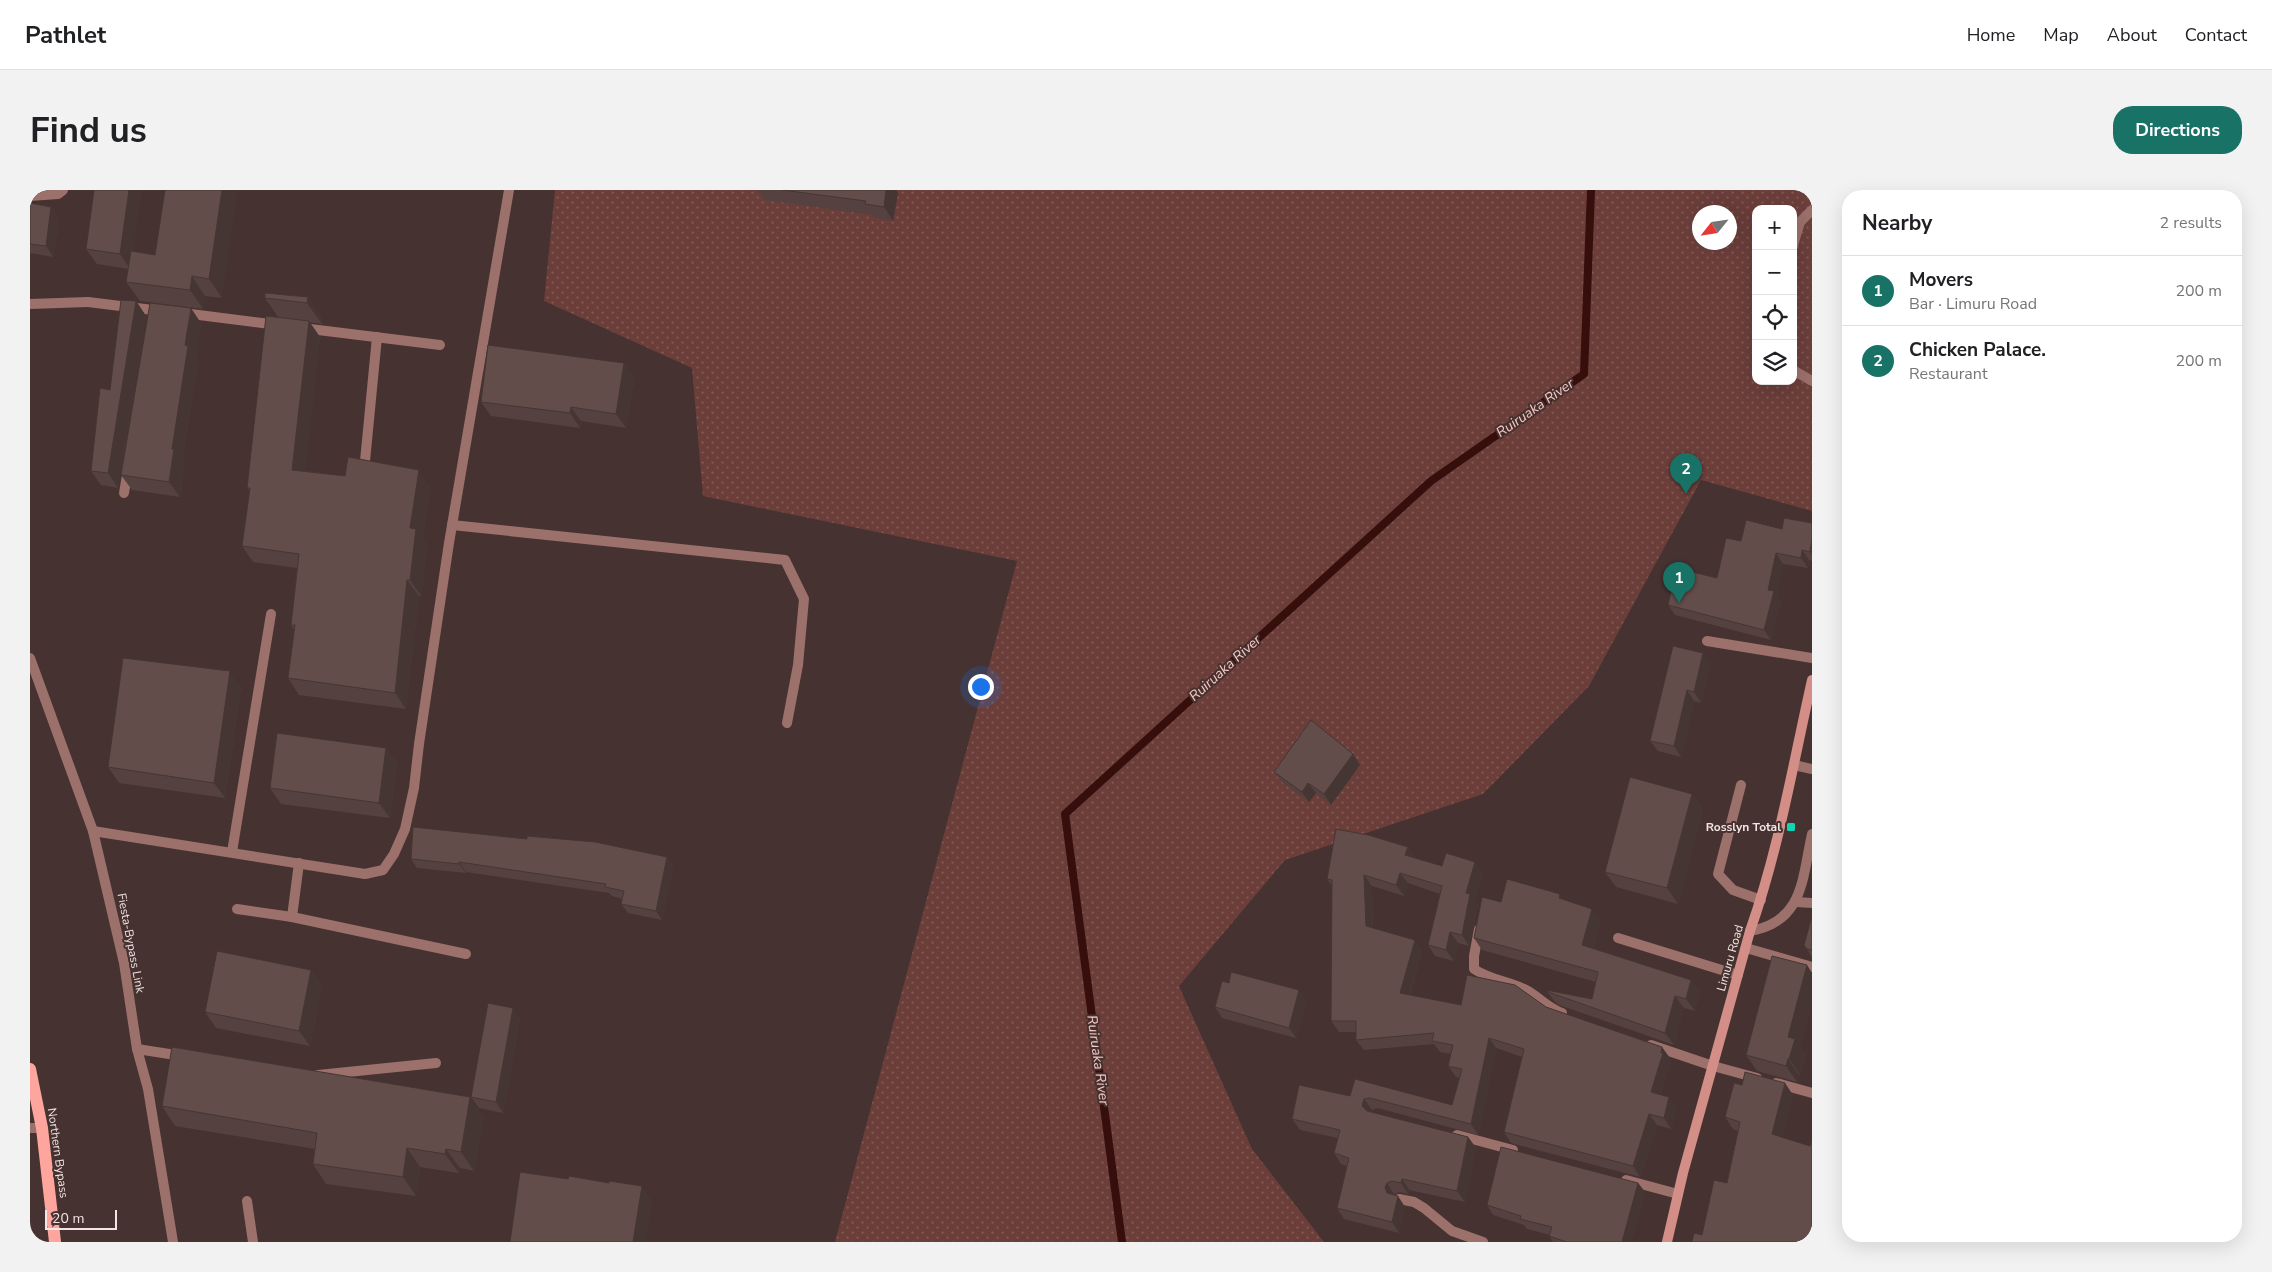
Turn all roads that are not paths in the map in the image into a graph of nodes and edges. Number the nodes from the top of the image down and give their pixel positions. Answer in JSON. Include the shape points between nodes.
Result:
{"nodes":[{"id":1,"x":63,"y":190,"type":"edge"},
{"id":2,"x":509,"y":190,"type":"edge"},
{"id":3,"x":30,"y":196,"type":"edge"},
{"id":4,"x":1812,"y":210,"type":"edge"},
{"id":5,"x":1797,"y":232,"type":"edge"},
{"id":6,"x":30,"y":304,"type":"edge"},
{"id":7,"x":377,"y":337,"type":"junction"},
{"id":8,"x":440,"y":345,"type":"dead end"},
{"id":9,"x":1797,"y":372,"type":"edge"},
{"id":10,"x":1812,"y":381,"type":"edge"},
{"id":11,"x":130,"y":454,"type":"edge"},
{"id":12,"x":365,"y":461,"type":"edge"},
{"id":13,"x":124,"y":493,"type":"edge"},
{"id":14,"x":452,"y":525,"type":"junction"},
{"id":15,"x":271,"y":614,"type":"dead end"},
{"id":16,"x":1707,"y":641,"type":"dead end"},
{"id":17,"x":30,"y":658,"type":"edge"},
{"id":18,"x":1812,"y":658,"type":"edge"},
{"id":19,"x":1812,"y":684,"type":"edge"},
{"id":20,"x":787,"y":723,"type":"dead end"},
{"id":21,"x":1794,"y":765,"type":"junction"},
{"id":22,"x":1812,"y":769,"type":"edge"},
{"id":23,"x":1741,"y":786,"type":"dead end"},
{"id":24,"x":94,"y":831,"type":"junction"},
{"id":25,"x":1812,"y":834,"type":"edge"},
{"id":26,"x":232,"y":852,"type":"junction"},
{"id":27,"x":299,"y":863,"type":"junction"},
{"id":28,"x":1761,"y":900,"type":"junction"},
{"id":29,"x":1796,"y":902,"type":"junction"},
{"id":30,"x":1812,"y":903,"type":"edge"},
{"id":31,"x":237,"y":909,"type":"dead end"},
{"id":32,"x":292,"y":917,"type":"junction"},
{"id":33,"x":1481,"y":921,"type":"edge"},
{"id":34,"x":1750,"y":930,"type":"junction"},
{"id":35,"x":1618,"y":938,"type":"dead end"},
{"id":36,"x":1746,"y":948,"type":"junction"},
{"id":37,"x":466,"y":954,"type":"dead end"},
{"id":38,"x":1812,"y":967,"type":"edge"},
{"id":39,"x":1738,"y":975,"type":"junction"},
{"id":40,"x":1574,"y":1018,"type":"edge"},
{"id":41,"x":1639,"y":1040,"type":"edge"},
{"id":42,"x":137,"y":1049,"type":"junction"},
{"id":43,"x":194,"y":1058,"type":"edge"},
{"id":44,"x":436,"y":1063,"type":"dead end"},
{"id":45,"x":1713,"y":1066,"type":"junction"},
{"id":46,"x":30,"y":1069,"type":"edge"},
{"id":47,"x":309,"y":1076,"type":"edge"},
{"id":48,"x":1812,"y":1093,"type":"edge"},
{"id":49,"x":36,"y":1128,"type":"edge"},
{"id":50,"x":1451,"y":1134,"type":"edge"},
{"id":51,"x":1526,"y":1154,"type":"edge"},
{"id":52,"x":1612,"y":1177,"type":"edge"},
{"id":53,"x":1678,"y":1194,"type":"junction"},
{"id":54,"x":1399,"y":1199,"type":"edge"},
{"id":55,"x":248,"y":1201,"type":"dead end"},
{"id":56,"x":55,"y":1242,"type":"edge"},
{"id":57,"x":173,"y":1242,"type":"edge"},
{"id":58,"x":253,"y":1242,"type":"edge"},
{"id":59,"x":1483,"y":1242,"type":"edge"},
{"id":60,"x":1667,"y":1242,"type":"edge"}],
"edges":[{"from":1,"to":3,"type":"street","via":[[58,194]]},
{"from":2,"to":14,"type":"street"},
{"from":4,"to":5,"type":"street","via":[[1800,222]]},
{"from":6,"to":7,"type":"street","via":[[88,302],[153,315]]},
{"from":7,"to":8,"type":"street"},
{"from":7,"to":12,"type":"street"},
{"from":9,"to":10,"type":"street"},
{"from":11,"to":13,"type":"street"},
{"from":14,"to":20,"type":"street","via":[[785,560],[804,599],[798,665]]},
{"from":14,"to":27,"type":"street","via":[[405,830],[383,870],[365,874]]},
{"from":15,"to":26,"type":"street"},
{"from":16,"to":18,"type":"street"},
{"from":17,"to":24,"type":"street","name":"Fiesta-Bypass Link"},
{"from":19,"to":21,"type":"main road","name":"Limuru Road"},
{"from":21,"to":22,"type":"street"},
{"from":21,"to":28,"type":"main road","name":"Limuru Road"},
{"from":23,"to":28,"type":"street","via":[[1718,874],[1733,890]]},
{"from":24,"to":26,"type":"street"},
{"from":24,"to":42,"type":"street","name":"Fiesta-Bypass Link","via":[[124,963]]},
{"from":25,"to":29,"type":"street"},
{"from":26,"to":27,"type":"street"},
{"from":27,"to":32,"type":"street"},
{"from":28,"to":34,"type":"main road","name":"Limuru Road"},
{"from":29,"to":30,"type":"street"},
{"from":29,"to":34,"type":"street","via":[[1776,924]]},
{"from":31,"to":32,"type":"street"},
{"from":32,"to":37,"type":"street"},
{"from":33,"to":40,"type":"street","via":[[1474,969],[1482,975],[1526,990],[1556,1011]]},
{"from":34,"to":36,"type":"main road","name":"Limuru Road"},
{"from":35,"to":39,"type":"street"},
{"from":36,"to":38,"type":"street"},
{"from":36,"to":39,"type":"main road","name":"Limuru Road"},
{"from":39,"to":45,"type":"main road","name":"Limuru Road"},
{"from":41,"to":45,"type":"street"},
{"from":42,"to":43,"type":"street"},
{"from":42,"to":57,"type":"street","name":"Fiesta-Bypass Link","via":[[148,1090]]},
{"from":44,"to":47,"type":"street"},
{"from":45,"to":48,"type":"street"},
{"from":45,"to":53,"type":"main road","name":"Limuru Road"},
{"from":46,"to":49,"type":"main road","name":"Northern Bypass"},
{"from":49,"to":56,"type":"main road","name":"Northern Bypass"},
{"from":50,"to":51,"type":"street"},
{"from":52,"to":53,"type":"street"},
{"from":53,"to":60,"type":"main road","name":"Limuru Road"},
{"from":54,"to":59,"type":"street","via":[[1424,1208],[1452,1231]]},
{"from":55,"to":58,"type":"street"}]}
